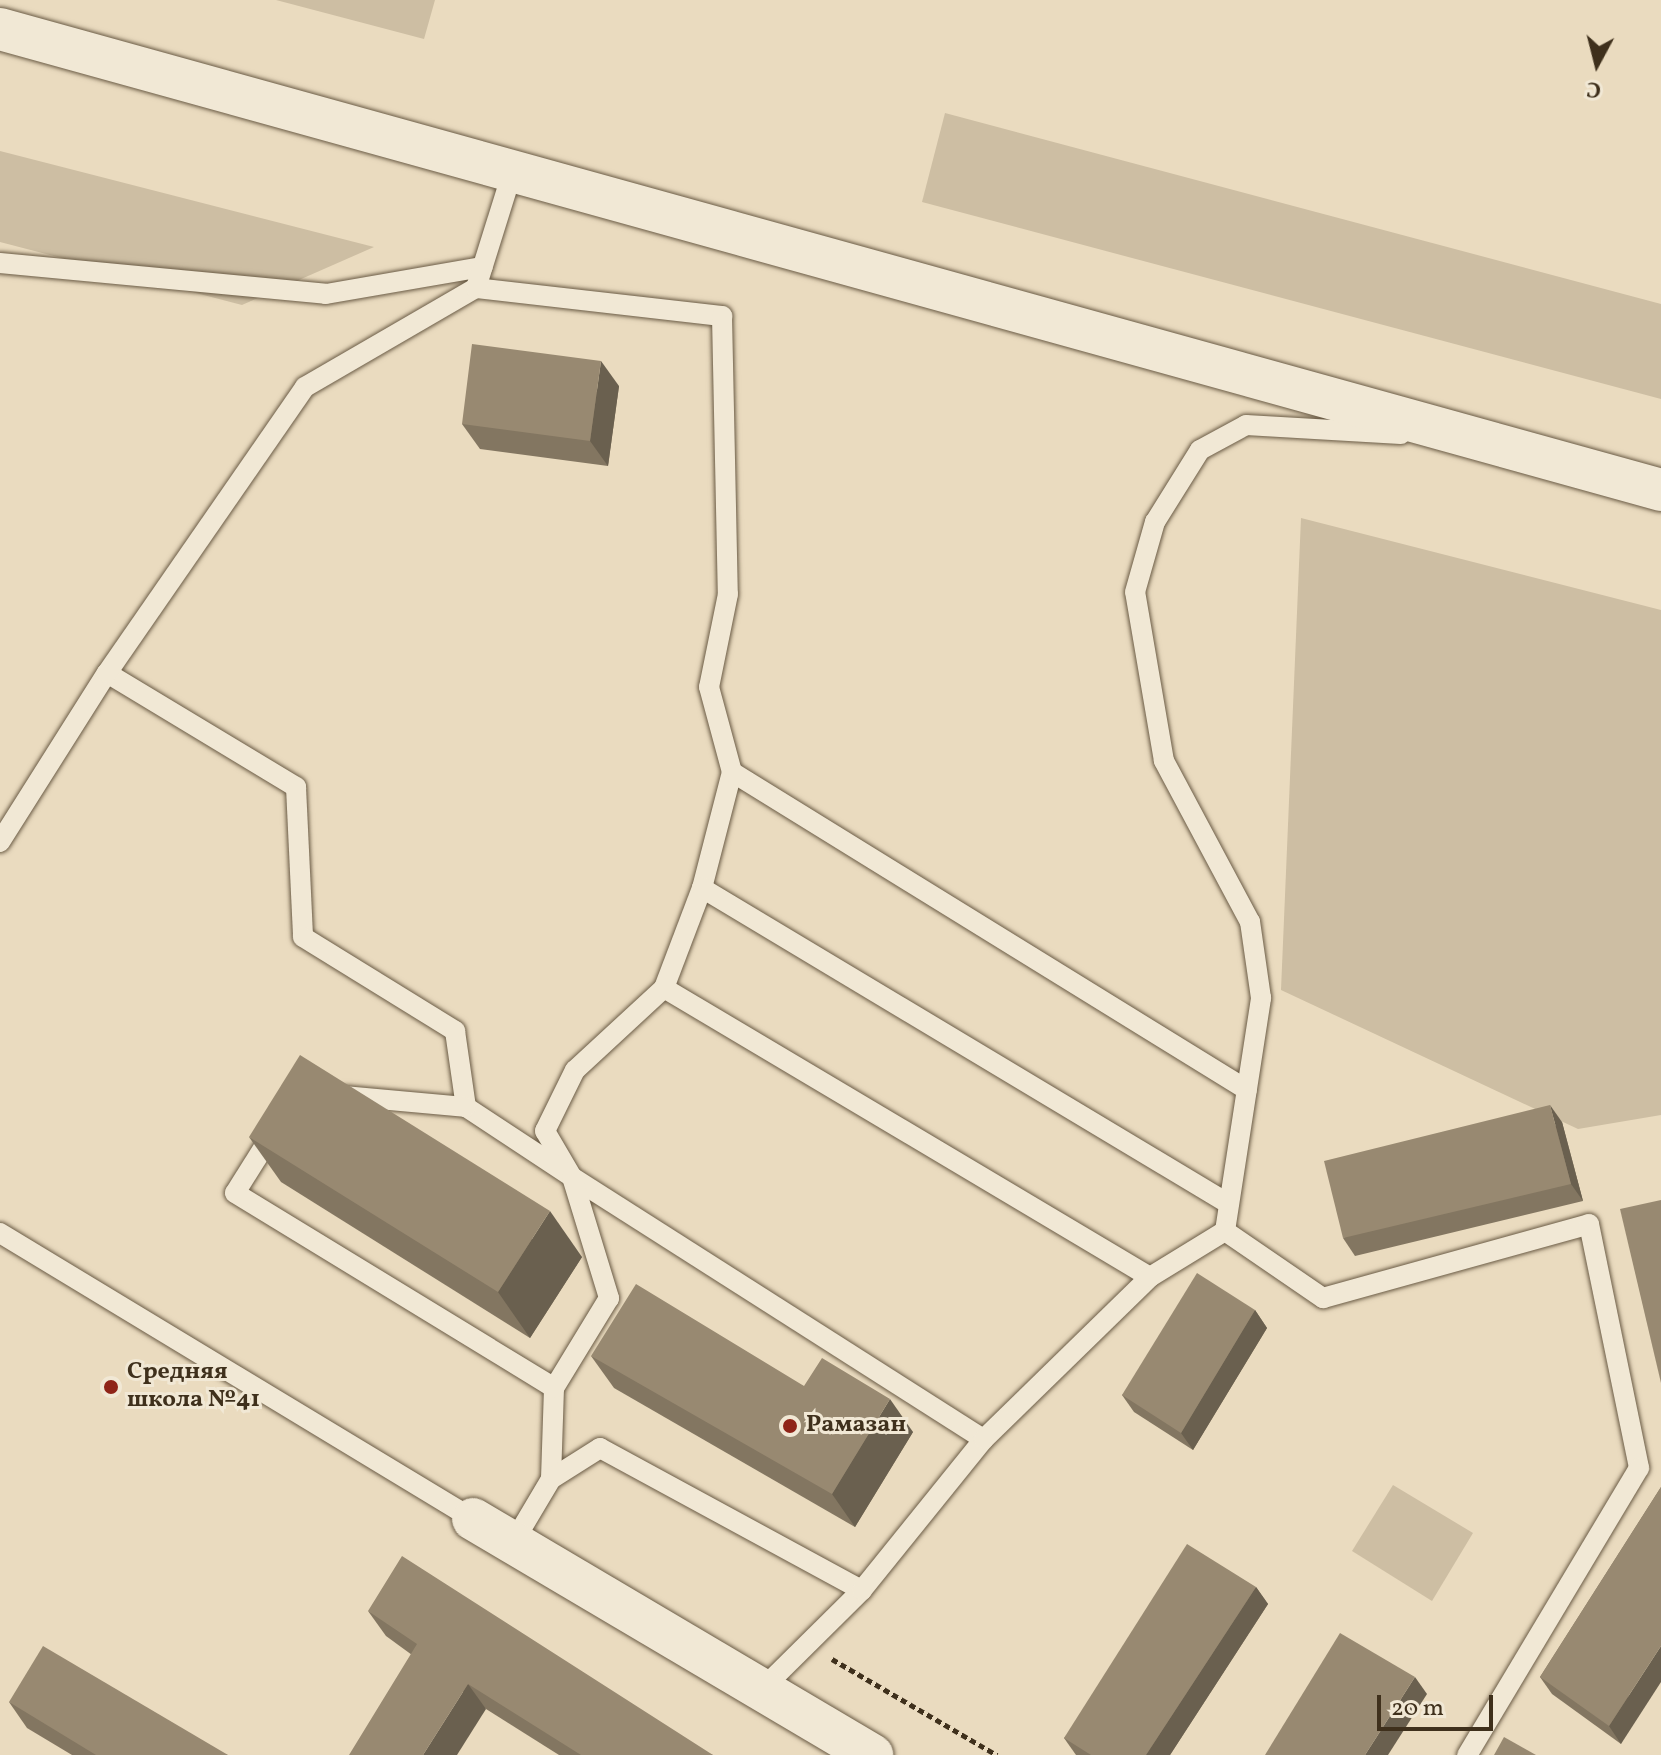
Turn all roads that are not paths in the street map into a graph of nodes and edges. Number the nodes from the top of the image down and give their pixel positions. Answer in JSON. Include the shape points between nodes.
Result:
{"nodes":[{"id":1,"x":0,"y":29,"type":"edge"},
{"id":2,"x":513,"y":170,"type":"junction"},
{"id":3,"x":0,"y":263,"type":"edge"},
{"id":4,"x":483,"y":267,"type":"junction"},
{"id":5,"x":476,"y":288,"type":"junction"},
{"id":6,"x":1481,"y":440,"type":"junction"},
{"id":7,"x":1661,"y":490,"type":"edge"},
{"id":8,"x":107,"y":673,"type":"junction"},
{"id":9,"x":732,"y":772,"type":"junction"},
{"id":10,"x":0,"y":842,"type":"edge"},
{"id":11,"x":702,"y":888,"type":"junction"},
{"id":12,"x":664,"y":988,"type":"junction"},
{"id":13,"x":1247,"y":1090,"type":"junction"},
{"id":14,"x":329,"y":1095,"type":"edge"},
{"id":15,"x":466,"y":1107,"type":"junction"},
{"id":16,"x":283,"y":1117,"type":"edge"},
{"id":17,"x":572,"y":1177,"type":"junction"},
{"id":18,"x":1229,"y":1204,"type":"junction"},
{"id":19,"x":1225,"y":1231,"type":"junction"},
{"id":20,"x":0,"y":1233,"type":"edge"},
{"id":21,"x":1150,"y":1277,"type":"junction"},
{"id":22,"x":554,"y":1388,"type":"junction"},
{"id":23,"x":984,"y":1439,"type":"junction"},
{"id":24,"x":551,"y":1479,"type":"junction"},
{"id":25,"x":473,"y":1519,"type":"joint"},
{"id":26,"x":513,"y":1543,"type":"junction"},
{"id":27,"x":862,"y":1590,"type":"junction"},
{"id":28,"x":761,"y":1690,"type":"junction"},
{"id":29,"x":853,"y":1750,"type":"edge"},
{"id":30,"x":1467,"y":1755,"type":"edge"}],
"edges":[{"from":1,"to":2,"type":"street"},
{"from":2,"to":4,"type":"lane"},
{"from":2,"to":6,"type":"street"},
{"from":3,"to":4,"type":"lane","via":[[326,294]]},
{"from":4,"to":5,"type":"lane"},
{"from":5,"to":8,"type":"lane","via":[[305,387]]},
{"from":5,"to":9,"type":"lane","via":[[722,316],[728,594],[709,687]]},
{"from":6,"to":7,"type":"street"},
{"from":6,"to":13,"type":"lane","via":[[1246,425],[1200,450],[1155,522],[1135,592],[1164,761],[1250,922],[1261,998]]},
{"from":8,"to":10,"type":"lane"},
{"from":8,"to":15,"type":"lane","via":[[296,787],[303,937],[455,1031]]},
{"from":9,"to":11,"type":"lane"},
{"from":9,"to":13,"type":"lane"},
{"from":11,"to":12,"type":"lane"},
{"from":11,"to":18,"type":"lane"},
{"from":12,"to":17,"type":"lane","via":[[575,1070],[545,1131]]},
{"from":12,"to":21,"type":"lane"},
{"from":13,"to":18,"type":"lane"},
{"from":14,"to":15,"type":"lane"},
{"from":15,"to":17,"type":"lane"},
{"from":16,"to":22,"type":"lane","via":[[235,1193]]},
{"from":17,"to":22,"type":"lane","via":[[609,1298]]},
{"from":17,"to":23,"type":"lane"},
{"from":18,"to":19,"type":"lane"},
{"from":19,"to":21,"type":"lane"},
{"from":19,"to":30,"type":"lane","via":[[1323,1298],[1589,1224],[1639,1468]]},
{"from":20,"to":25,"type":"lane"},
{"from":21,"to":23,"type":"lane"},
{"from":22,"to":24,"type":"lane"},
{"from":23,"to":27,"type":"lane"},
{"from":24,"to":26,"type":"lane"},
{"from":24,"to":27,"type":"lane","via":[[600,1448]]},
{"from":25,"to":26,"type":"street"},
{"from":26,"to":28,"type":"street"},
{"from":27,"to":28,"type":"lane"},
{"from":28,"to":29,"type":"street"}]}
